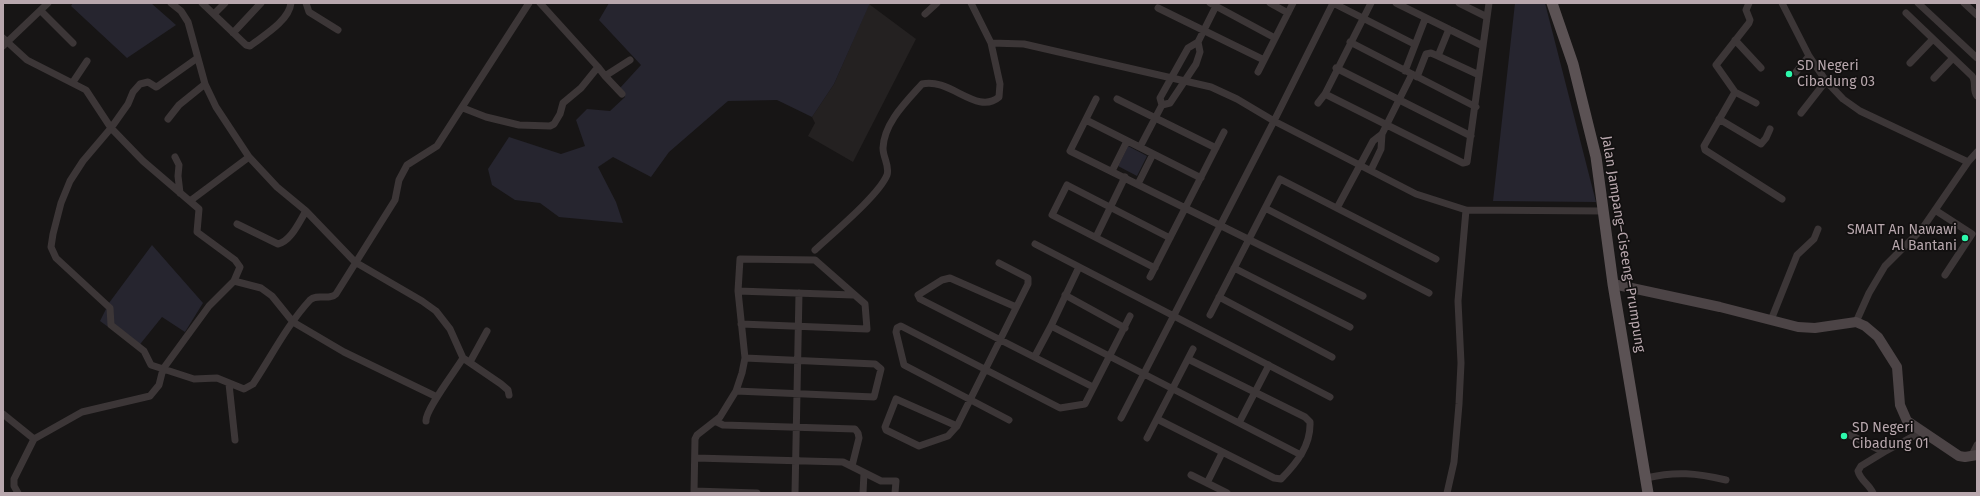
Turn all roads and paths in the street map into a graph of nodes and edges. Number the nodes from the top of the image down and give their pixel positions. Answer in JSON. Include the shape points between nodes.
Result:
{"nodes":[{"id":1,"x":48,"y":3,"type":"edge"},
{"id":2,"x":172,"y":3,"type":"edge"},
{"id":3,"x":202,"y":3,"type":"edge"},
{"id":4,"x":225,"y":3,"type":"edge"},
{"id":5,"x":261,"y":3,"type":"edge"},
{"id":6,"x":291,"y":3,"type":"edge"},
{"id":7,"x":306,"y":3,"type":"edge"},
{"id":8,"x":529,"y":3,"type":"edge"},
{"id":9,"x":540,"y":3,"type":"edge"},
{"id":10,"x":971,"y":3,"type":"edge"},
{"id":11,"x":1270,"y":3,"type":"edge"},
{"id":12,"x":1293,"y":3,"type":"edge"},
{"id":13,"x":1333,"y":3,"type":"edge"},
{"id":14,"x":1371,"y":3,"type":"edge"},
{"id":15,"x":1396,"y":3,"type":"edge"},
{"id":16,"x":1459,"y":3,"type":"edge"},
{"id":17,"x":1489,"y":3,"type":"edge"},
{"id":18,"x":1552,"y":3,"type":"edge"},
{"id":19,"x":1749,"y":3,"type":"edge"},
{"id":20,"x":1782,"y":3,"type":"edge"},
{"id":21,"x":1918,"y":3,"type":"edge"},
{"id":22,"x":1964,"y":3,"type":"edge"},
{"id":23,"x":936,"y":4,"type":"edge"},
{"id":24,"x":1213,"y":5,"type":"edge"},
{"id":25,"x":1158,"y":8,"type":"dead end"},
{"id":26,"x":41,"y":11,"type":"junction"},
{"id":27,"x":1288,"y":13,"type":"junction"},
{"id":28,"x":1906,"y":13,"type":"dead end"},
{"id":29,"x":214,"y":14,"type":"junction"},
{"id":30,"x":925,"y":14,"type":"dead end"},
{"id":31,"x":1977,"y":15,"type":"edge"},
{"id":32,"x":1364,"y":17,"type":"junction"},
{"id":33,"x":1487,"y":17,"type":"junction"},
{"id":34,"x":1425,"y":19,"type":"junction"},
{"id":35,"x":1449,"y":29,"type":"junction"},
{"id":36,"x":338,"y":30,"type":"dead end"},
{"id":37,"x":1204,"y":30,"type":"junction"},
{"id":38,"x":233,"y":33,"type":"junction"},
{"id":39,"x":1275,"y":38,"type":"junction"},
{"id":40,"x":1933,"y":39,"type":"junction"},
{"id":41,"x":1735,"y":40,"type":"junction"},
{"id":42,"x":4,"y":42,"type":"edge"},
{"id":43,"x":1198,"y":42,"type":"junction"},
{"id":44,"x":1350,"y":42,"type":"junction"},
{"id":45,"x":73,"y":43,"type":"dead end"},
{"id":46,"x":991,"y":43,"type":"junction"},
{"id":47,"x":1414,"y":44,"type":"junction"},
{"id":48,"x":1483,"y":46,"type":"junction"},
{"id":49,"x":1438,"y":56,"type":"junction"},
{"id":50,"x":1809,"y":56,"type":"junction"},
{"id":51,"x":1953,"y":58,"type":"junction"},
{"id":52,"x":1977,"y":58,"type":"edge"},
{"id":53,"x":196,"y":59,"type":"junction"},
{"id":54,"x":630,"y":60,"type":"dead end"},
{"id":55,"x":1264,"y":60,"type":"junction"},
{"id":56,"x":87,"y":62,"type":"dead end"},
{"id":57,"x":1910,"y":63,"type":"dead end"},
{"id":58,"x":598,"y":67,"type":"junction"},
{"id":59,"x":1336,"y":68,"type":"junction"},
{"id":60,"x":1761,"y":68,"type":"dead end"},
{"id":61,"x":1405,"y":71,"type":"junction"},
{"id":62,"x":1258,"y":72,"type":"dead end"},
{"id":63,"x":1796,"y":72,"type":"dead end"},
{"id":64,"x":1479,"y":75,"type":"junction"},
{"id":65,"x":606,"y":76,"type":"junction"},
{"id":66,"x":1415,"y":76,"type":"junction"},
{"id":67,"x":1172,"y":77,"type":"junction"},
{"id":68,"x":1934,"y":78,"type":"dead end"},
{"id":69,"x":1184,"y":80,"type":"junction"},
{"id":70,"x":1826,"y":80,"type":"junction"},
{"id":71,"x":73,"y":82,"type":"junction"},
{"id":72,"x":205,"y":84,"type":"junction"},
{"id":73,"x":1735,"y":92,"type":"junction"},
{"id":74,"x":622,"y":94,"type":"dead end"},
{"id":75,"x":1325,"y":94,"type":"junction"},
{"id":76,"x":1977,"y":96,"type":"edge"},
{"id":77,"x":1096,"y":99,"type":"dead end"},
{"id":78,"x":1117,"y":99,"type":"dead end"},
{"id":79,"x":1400,"y":101,"type":"junction"},
{"id":80,"x":1318,"y":103,"type":"dead end"},
{"id":81,"x":1756,"y":103,"type":"dead end"},
{"id":82,"x":1162,"y":105,"type":"junction"},
{"id":83,"x":1476,"y":106,"type":"junction"},
{"id":84,"x":462,"y":108,"type":"junction"},
{"id":85,"x":1801,"y":113,"type":"dead end"},
{"id":86,"x":168,"y":118,"type":"dead end"},
{"id":87,"x":1156,"y":118,"type":"junction"},
{"id":88,"x":1719,"y":119,"type":"junction"},
{"id":89,"x":1086,"y":120,"type":"junction"},
{"id":90,"x":1274,"y":122,"type":"junction"},
{"id":91,"x":1386,"y":125,"type":"junction"},
{"id":92,"x":111,"y":128,"type":"junction"},
{"id":93,"x":1770,"y":129,"type":"dead end"},
{"id":94,"x":1224,"y":132,"type":"dead end"},
{"id":95,"x":1382,"y":134,"type":"junction"},
{"id":96,"x":1471,"y":136,"type":"junction"},
{"id":97,"x":1127,"y":140,"type":"junction"},
{"id":98,"x":1140,"y":147,"type":"junction"},
{"id":99,"x":1216,"y":148,"type":"junction"},
{"id":100,"x":1977,"y":152,"type":"edge"},
{"id":101,"x":1153,"y":154,"type":"junction"},
{"id":102,"x":175,"y":157,"type":"dead end"},
{"id":103,"x":249,"y":157,"type":"junction"},
{"id":104,"x":1968,"y":162,"type":"junction"},
{"id":105,"x":1360,"y":165,"type":"junction"},
{"id":106,"x":1371,"y":170,"type":"junction"},
{"id":107,"x":1112,"y":171,"type":"junction"},
{"id":108,"x":1125,"y":177,"type":"junction"},
{"id":109,"x":1201,"y":178,"type":"junction"},
{"id":110,"x":1138,"y":184,"type":"junction"},
{"id":111,"x":180,"y":192,"type":"junction"},
{"id":112,"x":1782,"y":199,"type":"dead end"},
{"id":113,"x":190,"y":201,"type":"junction"},
{"id":114,"x":1110,"y":207,"type":"junction"},
{"id":115,"x":1186,"y":207,"type":"junction"},
{"id":116,"x":1265,"y":208,"type":"junction"},
{"id":117,"x":1337,"y":208,"type":"junction"},
{"id":118,"x":1935,"y":210,"type":"junction"},
{"id":119,"x":306,"y":211,"type":"junction"},
{"id":120,"x":1469,"y":211,"type":"junction"},
{"id":121,"x":1604,"y":211,"type":"junction"},
{"id":122,"x":236,"y":224,"type":"dead end"},
{"id":123,"x":1221,"y":225,"type":"junction"},
{"id":124,"x":1818,"y":229,"type":"dead end"},
{"id":125,"x":1096,"y":237,"type":"junction"},
{"id":126,"x":1170,"y":238,"type":"junction"},
{"id":127,"x":1249,"y":239,"type":"junction"},
{"id":128,"x":1035,"y":244,"type":"dead end"},
{"id":129,"x":815,"y":250,"type":"dead end"},
{"id":130,"x":1436,"y":260,"type":"dead end"},
{"id":131,"x":355,"y":262,"type":"junction"},
{"id":132,"x":999,"y":263,"type":"dead end"},
{"id":133,"x":1079,"y":267,"type":"junction"},
{"id":134,"x":1155,"y":268,"type":"junction"},
{"id":135,"x":1234,"y":268,"type":"junction"},
{"id":136,"x":1945,"y":275,"type":"dead end"},
{"id":137,"x":1150,"y":277,"type":"dead end"},
{"id":138,"x":234,"y":281,"type":"junction"},
{"id":139,"x":1613,"y":284,"type":"junction"},
{"id":140,"x":738,"y":291,"type":"junction"},
{"id":141,"x":799,"y":293,"type":"junction"},
{"id":142,"x":1429,"y":293,"type":"dead end"},
{"id":143,"x":853,"y":295,"type":"junction"},
{"id":144,"x":1065,"y":295,"type":"junction"},
{"id":145,"x":1363,"y":296,"type":"dead end"},
{"id":146,"x":1219,"y":297,"type":"junction"},
{"id":147,"x":1016,"y":307,"type":"junction"},
{"id":148,"x":1210,"y":315,"type":"dead end"},
{"id":149,"x":1130,"y":316,"type":"dead end"},
{"id":150,"x":1175,"y":316,"type":"junction"},
{"id":151,"x":1771,"y":320,"type":"junction"},
{"id":152,"x":293,"y":322,"type":"junction"},
{"id":153,"x":1856,"y":322,"type":"junction"},
{"id":154,"x":741,"y":324,"type":"junction"},
{"id":155,"x":798,"y":326,"type":"junction"},
{"id":156,"x":1051,"y":326,"type":"junction"},
{"id":157,"x":1350,"y":327,"type":"dead end"},
{"id":158,"x":1124,"y":328,"type":"junction"},
{"id":159,"x":487,"y":331,"type":"dead end"},
{"id":160,"x":1000,"y":340,"type":"junction"},
{"id":161,"x":1193,"y":349,"type":"dead end"},
{"id":162,"x":1035,"y":356,"type":"junction"},
{"id":163,"x":1110,"y":356,"type":"junction"},
{"id":164,"x":1332,"y":357,"type":"dead end"},
{"id":165,"x":463,"y":358,"type":"junction"},
{"id":166,"x":745,"y":358,"type":"junction"},
{"id":167,"x":1188,"y":358,"type":"junction"},
{"id":168,"x":798,"y":360,"type":"junction"},
{"id":169,"x":470,"y":362,"type":"junction"},
{"id":170,"x":1269,"y":365,"type":"junction"},
{"id":171,"x":986,"y":368,"type":"junction"},
{"id":172,"x":163,"y":369,"type":"junction"},
{"id":173,"x":1144,"y":374,"type":"junction"},
{"id":174,"x":229,"y":384,"type":"junction"},
{"id":175,"x":1093,"y":387,"type":"junction"},
{"id":176,"x":1172,"y":388,"type":"junction"},
{"id":177,"x":736,"y":391,"type":"junction"},
{"id":178,"x":797,"y":394,"type":"junction"},
{"id":179,"x":1255,"y":394,"type":"junction"},
{"id":180,"x":509,"y":395,"type":"dead end"},
{"id":181,"x":437,"y":397,"type":"junction"},
{"id":182,"x":1330,"y":397,"type":"dead end"},
{"id":183,"x":971,"y":400,"type":"junction"},
{"id":184,"x":3,"y":414,"type":"edge"},
{"id":185,"x":1121,"y":418,"type":"dead end"},
{"id":186,"x":1157,"y":419,"type":"junction"},
{"id":187,"x":715,"y":420,"type":"junction"},
{"id":188,"x":1009,"y":420,"type":"dead end"},
{"id":189,"x":426,"y":421,"type":"dead end"},
{"id":190,"x":1239,"y":423,"type":"junction"},
{"id":191,"x":957,"y":426,"type":"junction"},
{"id":192,"x":796,"y":428,"type":"junction"},
{"id":193,"x":1921,"y":432,"type":"junction"},
{"id":194,"x":1850,"y":435,"type":"dead end"},
{"id":195,"x":1147,"y":438,"type":"dead end"},
{"id":196,"x":34,"y":439,"type":"junction"},
{"id":197,"x":235,"y":440,"type":"dead end"},
{"id":198,"x":1977,"y":445,"type":"edge"},
{"id":199,"x":1884,"y":452,"type":"junction"},
{"id":200,"x":1222,"y":453,"type":"junction"},
{"id":201,"x":1301,"y":455,"type":"junction"},
{"id":202,"x":1974,"y":455,"type":"edge"},
{"id":203,"x":695,"y":458,"type":"junction"},
{"id":204,"x":795,"y":461,"type":"junction"},
{"id":205,"x":852,"y":466,"type":"junction"},
{"id":206,"x":864,"y":473,"type":"junction"},
{"id":207,"x":1191,"y":475,"type":"dead end"},
{"id":208,"x":1646,"y":478,"type":"junction"},
{"id":209,"x":1726,"y":480,"type":"dead end"},
{"id":210,"x":1207,"y":483,"type":"junction"},
{"id":211,"x":694,"y":492,"type":"edge"},
{"id":212,"x":18,"y":493,"type":"edge"},
{"id":213,"x":757,"y":493,"type":"edge"},
{"id":214,"x":795,"y":493,"type":"edge"},
{"id":215,"x":863,"y":493,"type":"edge"},
{"id":216,"x":895,"y":493,"type":"edge"},
{"id":217,"x":1227,"y":493,"type":"edge"},
{"id":218,"x":1447,"y":493,"type":"edge"},
{"id":219,"x":1648,"y":493,"type":"edge"},
{"id":220,"x":1873,"y":493,"type":"edge"}],
"edges":[{"from":1,"to":26,"type":"street"},
{"from":2,"to":53,"type":"street","via":[[188,22]]},
{"from":3,"to":29,"type":"street"},
{"from":4,"to":29,"type":"street"},
{"from":5,"to":38,"type":"street"},
{"from":6,"to":38,"type":"street","via":[[289,12],[277,26],[250,46]]},
{"from":7,"to":36,"type":"street","via":[[309,12]]},
{"from":8,"to":84,"type":"street"},
{"from":9,"to":58,"type":"street"},
{"from":10,"to":46,"type":"street"},
{"from":11,"to":27,"type":"street"},
{"from":12,"to":27,"type":"street"},
{"from":13,"to":32,"type":"street"},
{"from":13,"to":90,"type":"street"},
{"from":14,"to":32,"type":"street"},
{"from":15,"to":34,"type":"street"},
{"from":16,"to":33,"type":"street"},
{"from":17,"to":33,"type":"street"},
{"from":18,"to":121,"type":"main road","name":"Jalan Jampang–Ciseeng–Prumpung","via":[[1581,96],[1596,157]]},
{"from":19,"to":41,"type":"street","via":[[1746,10],[1749,23]]},
{"from":20,"to":50,"type":"street"},
{"from":21,"to":52,"type":"street"},
{"from":22,"to":31,"type":"street"},
{"from":23,"to":30,"type":"street"},
{"from":24,"to":37,"type":"street"},
{"from":24,"to":39,"type":"street"},
{"from":25,"to":37,"type":"street"},
{"from":26,"to":42,"type":"street"},
{"from":26,"to":45,"type":"street"},
{"from":27,"to":39,"type":"street"},
{"from":28,"to":40,"type":"street"},
{"from":29,"to":38,"type":"street"},
{"from":32,"to":44,"type":"street"},
{"from":32,"to":47,"type":"street"},
{"from":33,"to":48,"type":"street"},
{"from":34,"to":35,"type":"street"},
{"from":34,"to":47,"type":"street"},
{"from":35,"to":48,"type":"street"},
{"from":35,"to":49,"type":"street"},
{"from":37,"to":43,"type":"street"},
{"from":37,"to":55,"type":"street"},
{"from":39,"to":55,"type":"street"},
{"from":40,"to":51,"type":"street"},
{"from":40,"to":57,"type":"street"},
{"from":41,"to":60,"type":"street"},
{"from":41,"to":73,"type":"street","via":[[1716,65]]},
{"from":42,"to":71,"type":"street","via":[[26,60]]},
{"from":43,"to":67,"type":"street","via":[[1188,48]]},
{"from":43,"to":69,"type":"street","via":[[1199,56]]},
{"from":44,"to":59,"type":"street"},
{"from":44,"to":61,"type":"street"},
{"from":46,"to":67,"type":"street","via":[[1024,44]]},
{"from":46,"to":129,"type":"street","via":[[1000,84],[999,97],[994,101],[981,102],[941,84],[922,84],[894,117],[886,134],[883,151],[888,169],[885,178],[866,202]]},
{"from":47,"to":61,"type":"street","via":[[1416,47]]},
{"from":48,"to":64,"type":"street"},
{"from":49,"to":64,"type":"street"},
{"from":49,"to":66,"type":"street","via":[[1426,54]]},
{"from":50,"to":63,"type":"street"},
{"from":50,"to":70,"type":"street"},
{"from":51,"to":68,"type":"street"},
{"from":51,"to":76,"type":"street","via":[[1974,79]]},
{"from":53,"to":72,"type":"street"},
{"from":53,"to":92,"type":"street","via":[[156,87],[148,82],[140,84]]},
{"from":54,"to":65,"type":"street"},
{"from":55,"to":62,"type":"street"},
{"from":56,"to":71,"type":"street"},
{"from":58,"to":65,"type":"street"},
{"from":58,"to":84,"type":"street","via":[[581,88],[563,103],[560,114],[550,126],[519,125]]},
{"from":59,"to":75,"type":"street"},
{"from":59,"to":79,"type":"street"},
{"from":61,"to":66,"type":"street"},
{"from":64,"to":83,"type":"street"},
{"from":65,"to":74,"type":"street"},
{"from":66,"to":79,"type":"street"},
{"from":66,"to":83,"type":"street"},
{"from":67,"to":69,"type":"street"},
{"from":67,"to":82,"type":"street","via":[[1160,98]]},
{"from":69,"to":82,"type":"street","via":[[1170,103]]},
{"from":69,"to":90,"type":"street","via":[[1211,87],[1237,99]]},
{"from":70,"to":85,"type":"street"},
{"from":70,"to":104,"type":"street","via":[[1843,99],[1860,111]]},
{"from":71,"to":92,"type":"street","via":[[86,90]]},
{"from":72,"to":86,"type":"street","via":[[178,105]]},
{"from":72,"to":103,"type":"street","via":[[216,107]]},
{"from":73,"to":81,"type":"street"},
{"from":73,"to":88,"type":"street"},
{"from":75,"to":80,"type":"street"},
{"from":75,"to":91,"type":"street"},
{"from":77,"to":89,"type":"street"},
{"from":78,"to":87,"type":"street"},
{"from":79,"to":91,"type":"street"},
{"from":79,"to":96,"type":"street"},
{"from":82,"to":87,"type":"street"},
{"from":83,"to":96,"type":"street"},
{"from":84,"to":131,"type":"street","via":[[437,146],[407,165],[399,180],[395,200]]},
{"from":87,"to":98,"type":"street"},
{"from":87,"to":99,"type":"street"},
{"from":88,"to":93,"type":"street","via":[[1761,144]]},
{"from":88,"to":112,"type":"street","via":[[1704,146],[1705,150]]},
{"from":89,"to":97,"type":"street"},
{"from":89,"to":107,"type":"street","via":[[1070,151]]},
{"from":90,"to":105,"type":"street"},
{"from":90,"to":123,"type":"street"},
{"from":91,"to":95,"type":"street"},
{"from":91,"to":96,"type":"street","via":[[1463,163],[1468,159]]},
{"from":92,"to":111,"type":"street"},
{"from":92,"to":172,"type":"street","via":[[70,181],[61,203],[51,247],[56,258],[110,308],[112,325],[144,351],[151,365]]},
{"from":94,"to":99,"type":"street"},
{"from":95,"to":105,"type":"street","via":[[1373,141]]},
{"from":95,"to":106,"type":"street","via":[[1381,149]]},
{"from":97,"to":98,"type":"street"},
{"from":97,"to":107,"type":"street"},
{"from":98,"to":101,"type":"street"},
{"from":99,"to":109,"type":"street"},
{"from":100,"to":104,"type":"street"},
{"from":101,"to":109,"type":"street"},
{"from":101,"to":110,"type":"street"},
{"from":102,"to":111,"type":"street","via":[[179,164]]},
{"from":103,"to":113,"type":"street"},
{"from":103,"to":119,"type":"street","via":[[277,187]]},
{"from":104,"to":118,"type":"street"},
{"from":105,"to":106,"type":"street"},
{"from":105,"to":117,"type":"street"},
{"from":106,"to":120,"type":"street","via":[[1416,194]]},
{"from":107,"to":108,"type":"street"},
{"from":108,"to":110,"type":"street"},
{"from":108,"to":114,"type":"street"},
{"from":109,"to":115,"type":"street"},
{"from":110,"to":115,"type":"street"},
{"from":111,"to":113,"type":"street"},
{"from":113,"to":138,"type":"street","via":[[200,211],[197,232],[238,263],[240,267]]},
{"from":114,"to":125,"type":"street"},
{"from":114,"to":125,"type":"street","via":[[1067,185],[1052,215]]},
{"from":114,"to":126,"type":"street"},
{"from":115,"to":123,"type":"street"},
{"from":115,"to":126,"type":"street"},
{"from":116,"to":117,"type":"street","via":[[1280,179]]},
{"from":116,"to":127,"type":"street"},
{"from":116,"to":142,"type":"street"},
{"from":117,"to":130,"type":"street"},
{"from":118,"to":136,"type":"street","via":[[1972,234]]},
{"from":118,"to":153,"type":"street","via":[[1922,229],[1885,266]]},
{"from":119,"to":122,"type":"street","via":[[291,235],[278,244]]},
{"from":119,"to":131,"type":"street"},
{"from":120,"to":121,"type":"street"},
{"from":120,"to":218,"type":"street","via":[[1458,301],[1460,404],[1454,462]]},
{"from":121,"to":139,"type":"main road","name":"Jalan Jampang–Ciseeng–Prumpung"},
{"from":123,"to":127,"type":"street"},
{"from":123,"to":150,"type":"street"},
{"from":124,"to":151,"type":"street","via":[[1814,239],[1795,259]]},
{"from":125,"to":134,"type":"street"},
{"from":126,"to":134,"type":"street"},
{"from":127,"to":135,"type":"street"},
{"from":127,"to":145,"type":"street"},
{"from":128,"to":133,"type":"street"},
{"from":131,"to":152,"type":"street","via":[[334,296],[312,298]]},
{"from":131,"to":165,"type":"street","via":[[436,311],[450,329]]},
{"from":132,"to":147,"type":"street","via":[[1028,278],[1028,284]]},
{"from":133,"to":144,"type":"street"},
{"from":133,"to":150,"type":"street"},
{"from":134,"to":137,"type":"street"},
{"from":135,"to":146,"type":"street"},
{"from":135,"to":157,"type":"street"},
{"from":138,"to":152,"type":"street","via":[[262,288]]},
{"from":138,"to":172,"type":"street","via":[[209,306]]},
{"from":139,"to":151,"type":"street"},
{"from":139,"to":208,"type":"main road","name":"Jalan Jampang–Ciseeng–Prumpung"},
{"from":140,"to":141,"type":"street"},
{"from":140,"to":143,"type":"street","via":[[738,262],[742,258],[815,260]]},
{"from":140,"to":154,"type":"street"},
{"from":141,"to":143,"type":"street"},
{"from":141,"to":155,"type":"street"},
{"from":143,"to":155,"type":"street","via":[[865,304],[867,329]]},
{"from":144,"to":156,"type":"street"},
{"from":144,"to":158,"type":"street"},
{"from":146,"to":148,"type":"street"},
{"from":146,"to":164,"type":"street"},
{"from":147,"to":160,"type":"street"},
{"from":147,"to":160,"type":"street","via":[[950,278],[918,295],[920,299]]},
{"from":149,"to":158,"type":"street"},
{"from":150,"to":170,"type":"street"},
{"from":150,"to":173,"type":"street"},
{"from":151,"to":153,"type":"street","via":[[1798,327],[1815,328]]},
{"from":152,"to":174,"type":"street","via":[[252,384],[244,389]]},
{"from":152,"to":181,"type":"street","via":[[344,352]]},
{"from":153,"to":193,"type":"street","via":[[1872,330],[1894,360],[1898,371],[1901,411],[1907,421]]},
{"from":154,"to":155,"type":"street"},
{"from":154,"to":166,"type":"street"},
{"from":155,"to":168,"type":"street"},
{"from":156,"to":162,"type":"street"},
{"from":156,"to":163,"type":"street"},
{"from":158,"to":163,"type":"street"},
{"from":159,"to":169,"type":"street"},
{"from":160,"to":162,"type":"street"},
{"from":160,"to":171,"type":"street"},
{"from":161,"to":167,"type":"street"},
{"from":162,"to":175,"type":"street"},
{"from":163,"to":173,"type":"street"},
{"from":163,"to":175,"type":"street"},
{"from":165,"to":169,"type":"street"},
{"from":165,"to":181,"type":"street"},
{"from":166,"to":168,"type":"street"},
{"from":166,"to":177,"type":"street"},
{"from":167,"to":176,"type":"street"},
{"from":167,"to":179,"type":"street"},
{"from":168,"to":178,"type":"street"},
{"from":168,"to":178,"type":"street","via":[[875,364],[881,369],[874,397]]},
{"from":169,"to":180,"type":"street","via":[[501,384],[508,390]]},
{"from":170,"to":179,"type":"street"},
{"from":170,"to":182,"type":"street"},
{"from":171,"to":175,"type":"street","via":[[1060,408],[1084,405]]},
{"from":171,"to":183,"type":"street"},
{"from":171,"to":183,"type":"street","via":[[901,326],[896,330],[904,365]]},
{"from":172,"to":174,"type":"street","via":[[194,379],[217,378]]},
{"from":172,"to":196,"type":"street","via":[[162,380],[150,396],[82,412]]},
{"from":173,"to":176,"type":"street"},
{"from":173,"to":185,"type":"street"},
{"from":174,"to":197,"type":"street"},
{"from":176,"to":186,"type":"street"},
{"from":176,"to":190,"type":"street"},
{"from":177,"to":178,"type":"street"},
{"from":177,"to":187,"type":"street","via":[[720,417]]},
{"from":178,"to":192,"type":"street"},
{"from":179,"to":190,"type":"street"},
{"from":179,"to":201,"type":"street","via":[[1310,422],[1309,441]]},
{"from":181,"to":189,"type":"street"},
{"from":183,"to":188,"type":"street"},
{"from":183,"to":191,"type":"street"},
{"from":184,"to":196,"type":"street"},
{"from":186,"to":195,"type":"street"},
{"from":186,"to":200,"type":"street"},
{"from":187,"to":192,"type":"street","via":[[723,425]]},
{"from":187,"to":203,"type":"street","via":[[697,435]]},
{"from":190,"to":201,"type":"street"},
{"from":191,"to":191,"type":"street","via":[[948,436],[919,446],[885,427],[896,399]]},
{"from":192,"to":204,"type":"street"},
{"from":192,"to":205,"type":"street","via":[[855,429],[859,438]]},
{"from":193,"to":199,"type":"street"},
{"from":193,"to":202,"type":"street","via":[[1959,456]]},
{"from":194,"to":199,"type":"street"},
{"from":196,"to":212,"type":"street","via":[[14,479]]},
{"from":198,"to":202,"type":"street"},
{"from":199,"to":220,"type":"street","via":[[1861,466],[1858,471]]},
{"from":200,"to":201,"type":"street","via":[[1267,476],[1281,479]]},
{"from":200,"to":210,"type":"street"},
{"from":203,"to":204,"type":"street"},
{"from":203,"to":211,"type":"street"},
{"from":204,"to":205,"type":"street","via":[[844,462]]},
{"from":204,"to":214,"type":"street"},
{"from":205,"to":206,"type":"street"},
{"from":206,"to":215,"type":"street"},
{"from":206,"to":216,"type":"street","via":[[881,481],[896,481]]},
{"from":207,"to":210,"type":"street"},
{"from":208,"to":209,"type":"street","via":[[1682,472]]},
{"from":208,"to":219,"type":"main road","name":"Jalan Jampang–Ciseeng–Prumpung"},
{"from":210,"to":217,"type":"street"},
{"from":211,"to":213,"type":"street"}]}
